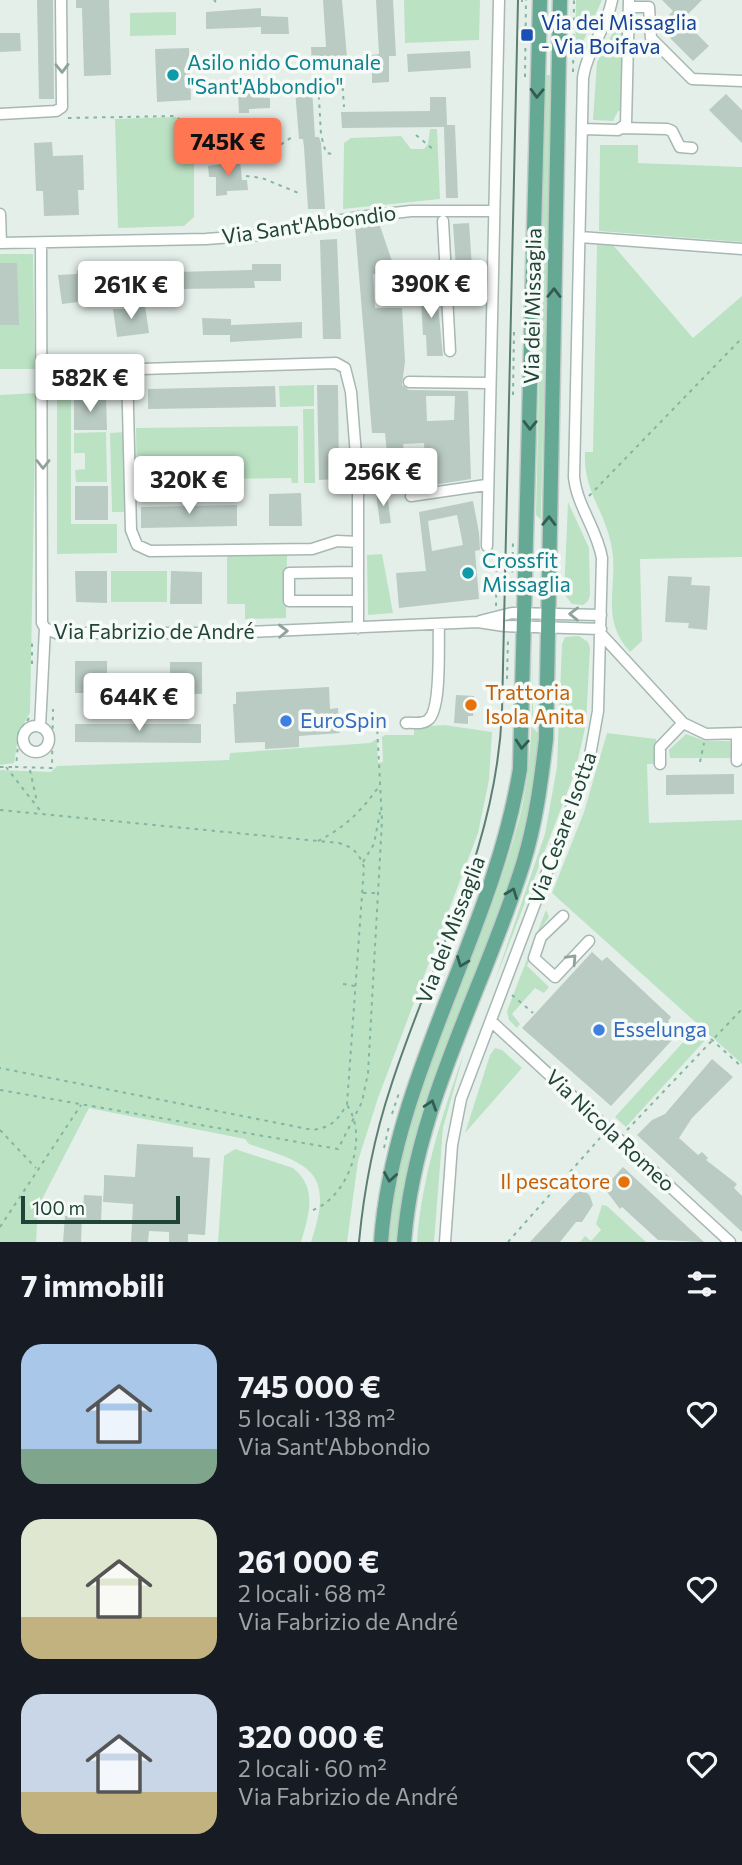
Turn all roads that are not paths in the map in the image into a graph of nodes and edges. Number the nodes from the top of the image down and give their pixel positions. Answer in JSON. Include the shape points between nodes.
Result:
{"nodes":[{"id":1,"x":61,"y":0,"type":"edge"},
{"id":2,"x":499,"y":0,"type":"edge"},
{"id":3,"x":540,"y":0,"type":"edge"},
{"id":4,"x":560,"y":0,"type":"edge"},
{"id":5,"x":612,"y":0,"type":"edge"},
{"id":6,"x":629,"y":3,"type":"edge"},
{"id":7,"x":650,"y":4,"type":"edge"},
{"id":8,"x":538,"y":56,"type":"junction"},
{"id":9,"x":559,"y":56,"type":"junction"},
{"id":10,"x":742,"y":81,"type":"edge"},
{"id":11,"x":5,"y":113,"type":"edge"},
{"id":12,"x":621,"y":128,"type":"junction"},
{"id":13,"x":582,"y":129,"type":"junction"},
{"id":14,"x":692,"y":148,"type":"dead end"},
{"id":15,"x":492,"y":211,"type":"junction"},
{"id":16,"x":0,"y":214,"type":"edge"},
{"id":17,"x":443,"y":221,"type":"dead end"},
{"id":18,"x":580,"y":237,"type":"junction"},
{"id":19,"x":1,"y":243,"type":"edge"},
{"id":20,"x":41,"y":243,"type":"junction"},
{"id":21,"x":742,"y":249,"type":"edge"},
{"id":22,"x":450,"y":351,"type":"dead end"},
{"id":23,"x":127,"y":368,"type":"junction"},
{"id":24,"x":43,"y":372,"type":"junction"},
{"id":25,"x":409,"y":382,"type":"dead end"},
{"id":26,"x":488,"y":383,"type":"junction"},
{"id":27,"x":486,"y":485,"type":"junction"},
{"id":28,"x":411,"y":496,"type":"dead end"},
{"id":29,"x":358,"y":542,"type":"junction"},
{"id":30,"x":492,"y":545,"type":"road end"},
{"id":31,"x":358,"y":572,"type":"junction"},
{"id":32,"x":358,"y":601,"type":"junction"},
{"id":33,"x":601,"y":615,"type":"junction"},
{"id":34,"x":547,"y":620,"type":"junction"},
{"id":35,"x":439,"y":624,"type":"junction"},
{"id":36,"x":522,"y":624,"type":"junction"},
{"id":37,"x":45,"y":628,"type":"junction"},
{"id":38,"x":358,"y":628,"type":"junction"},
{"id":39,"x":601,"y":631,"type":"junction"},
{"id":40,"x":406,"y":723,"type":"dead end"},
{"id":41,"x":683,"y":723,"type":"junction"},
{"id":42,"x":40,"y":727,"type":"dead end"},
{"id":43,"x":740,"y":733,"type":"edge"},
{"id":44,"x":737,"y":761,"type":"dead end"},
{"id":45,"x":660,"y":764,"type":"dead end"},
{"id":46,"x":562,"y":916,"type":"dead end"},
{"id":47,"x":589,"y":941,"type":"dead end"},
{"id":48,"x":491,"y":1021,"type":"junction"},
{"id":49,"x":381,"y":1242,"type":"edge"},
{"id":50,"x":404,"y":1242,"type":"edge"},
{"id":51,"x":445,"y":1242,"type":"edge"},
{"id":52,"x":730,"y":1242,"type":"edge"}],
"edges":[{"from":1,"to":11,"type":"street","one_way":true,"via":[[63,105],[56,111]]},
{"from":2,"to":15,"type":"street","name":"Via dei Missaglia"},
{"from":3,"to":8,"type":"main road","name":"Via dei Missaglia"},
{"from":4,"to":9,"type":"main road","name":"Via dei Missaglia"},
{"from":5,"to":13,"type":"street","via":[[584,69]]},
{"from":6,"to":7,"type":"street"},
{"from":6,"to":12,"type":"street","via":[[627,121]]},
{"from":7,"to":10,"type":"street","via":[[651,38],[683,73],[699,81]]},
{"from":8,"to":9,"type":"street","via":[[549,45]]},
{"from":8,"to":36,"type":"main road","name":"Via dei Missaglia","one_way":true},
{"from":34,"to":9,"type":"main road","name":"Via dei Missaglia","one_way":true},
{"from":12,"to":13,"type":"street"},
{"from":12,"to":14,"type":"street","via":[[667,129],[680,147]]},
{"from":13,"to":18,"type":"street"},
{"from":15,"to":20,"type":"street","name":"Via Sant'Abbondio","via":[[411,211],[259,236]]},
{"from":15,"to":26,"type":"street","name":"Via dei Missaglia"},
{"from":16,"to":19,"type":"street"},
{"from":17,"to":22,"type":"street"},
{"from":18,"to":21,"type":"street"},
{"from":18,"to":33,"type":"street","via":[[574,477],[601,552]]},
{"from":19,"to":20,"type":"street","name":"Via Sant'Abbondio"},
{"from":20,"to":24,"type":"street"},
{"from":23,"to":24,"type":"street"},
{"from":23,"to":29,"type":"street","via":[[341,365],[347,372],[353,413]]},
{"from":23,"to":29,"type":"street","via":[[131,530],[137,545],[150,551],[312,549],[337,541]]},
{"from":24,"to":37,"type":"street","one_way":true},
{"from":25,"to":26,"type":"street","name":"Via dei Missaglia"},
{"from":26,"to":27,"type":"street","name":"Via dei Missaglia"},
{"from":27,"to":28,"type":"street"},
{"from":27,"to":30,"type":"street","name":"Via dei Missaglia"},
{"from":29,"to":31,"type":"street"},
{"from":31,"to":32,"type":"street"},
{"from":31,"to":32,"type":"street","via":[[289,573],[289,601]]},
{"from":32,"to":38,"type":"street"},
{"from":33,"to":34,"type":"street","one_way":true},
{"from":33,"to":39,"type":"street"},
{"from":34,"to":36,"type":"street"},
{"from":34,"to":39,"type":"street"},
{"from":50,"to":34,"type":"main road","name":"Via dei Missaglia","one_way":true,"via":[[429,1109],[523,865],[538,804],[546,738]]},
{"from":35,"to":36,"type":"street","name":"Via Fabrizio de André","via":[[478,622],[499,614]]},
{"from":35,"to":38,"type":"street","name":"Via Fabrizio de André"},
{"from":35,"to":40,"type":"street","via":[[436,706],[424,723]]},
{"from":36,"to":49,"type":"main road","name":"Via dei Missaglia","one_way":true,"via":[[522,748],[508,832],[399,1133]]},
{"from":37,"to":38,"type":"street","name":"Via Fabrizio de André","one_way":true,"via":[[56,634]]},
{"from":37,"to":42,"type":"street","name":"Via Fabrizio de André"},
{"from":39,"to":41,"type":"street"},
{"from":39,"to":48,"type":"street","name":"Via Cesare Isotta","via":[[598,712],[589,761]]},
{"from":41,"to":43,"type":"street","via":[[706,734]]},
{"from":41,"to":45,"type":"street","via":[[660,747]]},
{"from":43,"to":44,"type":"street"},
{"from":46,"to":47,"type":"street","one_way":true,"via":[[541,937],[534,958],[555,977]]},
{"from":48,"to":51,"type":"street","name":"Via Cesare Isotta","via":[[454,1129]]},
{"from":48,"to":52,"type":"street","name":"Via Nicola Romeo"}]}
